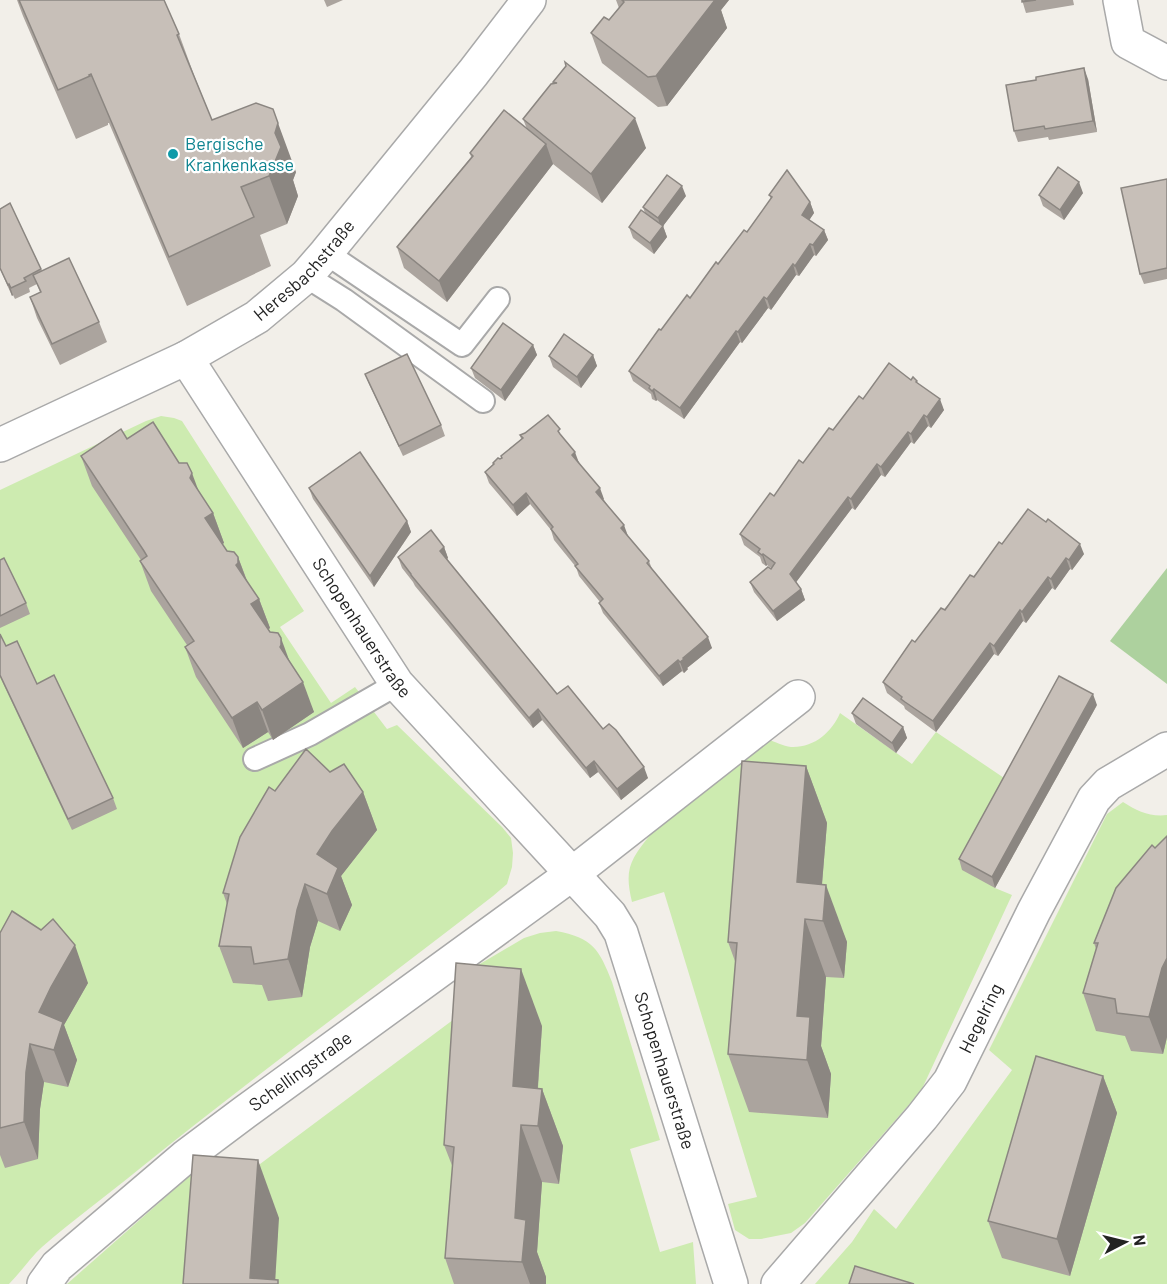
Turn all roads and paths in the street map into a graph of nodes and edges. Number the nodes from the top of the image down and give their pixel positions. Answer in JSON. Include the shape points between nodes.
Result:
{"nodes":[{"id":1,"x":529,"y":0,"type":"edge"},
{"id":2,"x":1120,"y":0,"type":"edge"},
{"id":3,"x":1167,"y":63,"type":"edge"},
{"id":4,"x":316,"y":264,"type":"junction"},
{"id":5,"x":498,"y":299,"type":"dead end"},
{"id":6,"x":186,"y":358,"type":"junction"},
{"id":7,"x":483,"y":401,"type":"dead end"},
{"id":8,"x":0,"y":445,"type":"edge"},
{"id":9,"x":398,"y":684,"type":"junction"},
{"id":10,"x":798,"y":697,"type":"dead end"},
{"id":11,"x":1167,"y":749,"type":"edge"},
{"id":12,"x":255,"y":759,"type":"dead end"},
{"id":13,"x":572,"y":874,"type":"junction"},
{"id":14,"x":44,"y":1284,"type":"edge"},
{"id":15,"x":731,"y":1284,"type":"edge"},
{"id":16,"x":778,"y":1284,"type":"edge"}],
"edges":[{"from":1,"to":4,"type":"street","name":"Heresbachstraße"},
{"from":2,"to":3,"type":"street","via":[[1128,42]]},
{"from":4,"to":5,"type":"lane","via":[[462,345]]},
{"from":4,"to":6,"type":"street","name":"Heresbachstraße","via":[[257,317]]},
{"from":4,"to":7,"type":"lane","via":[[344,300]]},
{"from":6,"to":8,"type":"street","name":"Heresbachstraße"},
{"from":6,"to":9,"type":"street","name":"Schopenhauerstraße"},
{"from":9,"to":12,"type":"lane","via":[[310,734]]},
{"from":9,"to":13,"type":"street","name":"Schopenhauerstraße"},
{"from":10,"to":13,"type":"street"},
{"from":11,"to":16,"type":"street","name":"Hegelring","via":[[1108,784],[1094,799],[950,1081]]},
{"from":13,"to":14,"type":"street","name":"Schellingstraße","via":[[185,1157],[57,1266]]},
{"from":13,"to":15,"type":"street","name":"Schopenhauerstraße","via":[[610,915],[621,933]]}]}
